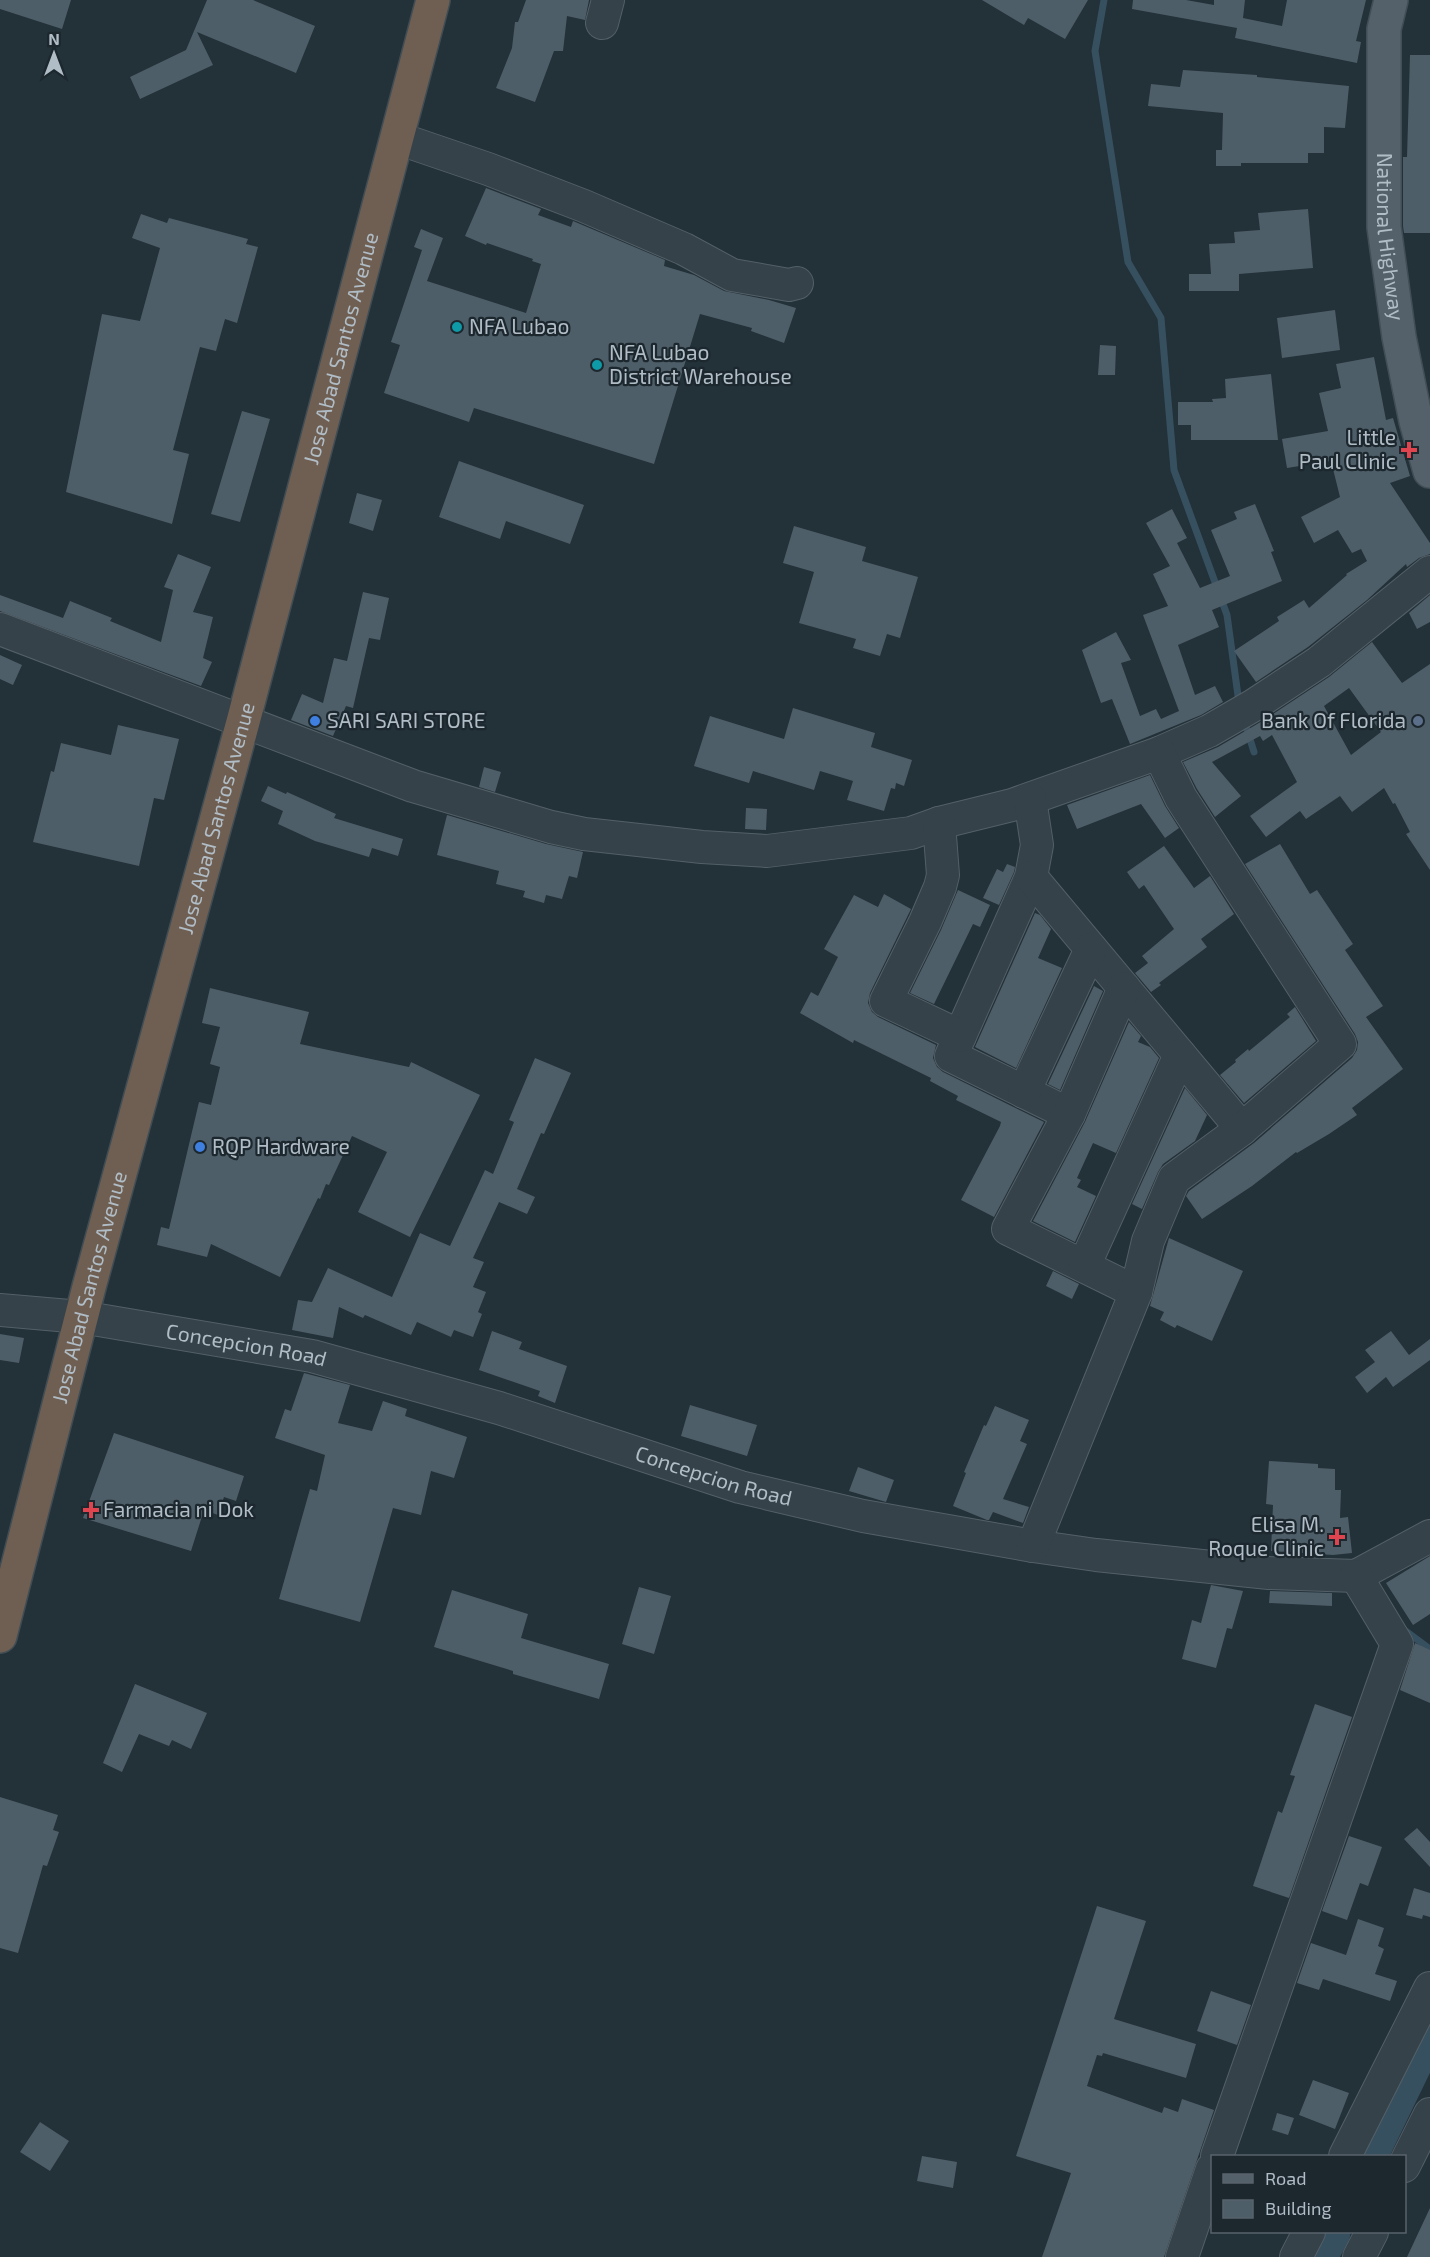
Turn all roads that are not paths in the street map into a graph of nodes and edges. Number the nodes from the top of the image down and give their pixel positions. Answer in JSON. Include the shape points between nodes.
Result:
{"nodes":[{"id":1,"x":433,"y":0,"type":"edge"},
{"id":2,"x":1391,"y":0,"type":"edge"},
{"id":3,"x":397,"y":138,"type":"junction"},
{"id":4,"x":797,"y":283,"type":"dead end"},
{"id":5,"x":1423,"y":417,"type":"edge"},
{"id":6,"x":1430,"y":471,"type":"edge"},
{"id":7,"x":1430,"y":572,"type":"edge"},
{"id":8,"x":0,"y":629,"type":"edge"},
{"id":9,"x":243,"y":722,"type":"junction"},
{"id":10,"x":1159,"y":753,"type":"junction"},
{"id":11,"x":1030,"y":799,"type":"junction"},
{"id":12,"x":939,"y":823,"type":"junction"},
{"id":13,"x":1031,"y":877,"type":"junction"},
{"id":14,"x":1091,"y":949,"type":"junction"},
{"id":15,"x":1124,"y":988,"type":"junction"},
{"id":16,"x":960,"y":1036,"type":"junction"},
{"id":17,"x":1180,"y":1055,"type":"junction"},
{"id":18,"x":1024,"y":1092,"type":"junction"},
{"id":19,"x":1069,"y":1114,"type":"junction"},
{"id":20,"x":1242,"y":1129,"type":"junction"},
{"id":21,"x":1084,"y":1266,"type":"junction"},
{"id":22,"x":1136,"y":1292,"type":"junction"},
{"id":23,"x":0,"y":1310,"type":"edge"},
{"id":24,"x":81,"y":1317,"type":"junction"},
{"id":25,"x":1430,"y":1536,"type":"edge"},
{"id":26,"x":1033,"y":1546,"type":"junction"},
{"id":27,"x":1356,"y":1576,"type":"junction"},
{"id":28,"x":0,"y":1636,"type":"edge"},
{"id":29,"x":1430,"y":1988,"type":"edge"},
{"id":30,"x":1426,"y":2130,"type":"edge"},
{"id":31,"x":1218,"y":2155,"type":"edge"},
{"id":32,"x":1346,"y":2155,"type":"edge"},
{"id":33,"x":1406,"y":2163,"type":"edge"},
{"id":34,"x":1211,"y":2172,"type":"edge"},
{"id":35,"x":1308,"y":2233,"type":"edge"},
{"id":36,"x":1371,"y":2233,"type":"edge"},
{"id":37,"x":1182,"y":2257,"type":"edge"},
{"id":38,"x":1296,"y":2257,"type":"edge"},
{"id":39,"x":1359,"y":2257,"type":"edge"}],
"edges":[{"from":1,"to":3,"type":"highway","name":"Jose Abad Santos Avenue"},
{"from":2,"to":5,"type":"main road","name":"National Highway","via":[[1384,29],[1384,227],[1399,337]]},
{"from":3,"to":4,"type":"street","via":[[584,206],[684,249],[732,275]]},
{"from":3,"to":9,"type":"highway","name":"Jose Abad Santos Avenue"},
{"from":5,"to":6,"type":"main road","name":"National Highway"},
{"from":7,"to":10,"type":"street","via":[[1319,662],[1209,731]]},
{"from":8,"to":9,"type":"street"},
{"from":9,"to":12,"type":"street","via":[[412,786],[584,834],[767,850],[911,833]]},
{"from":9,"to":24,"type":"highway","name":"Jose Abad Santos Avenue"},
{"from":10,"to":11,"type":"street"},
{"from":10,"to":20,"type":"street","via":[[1181,798],[1340,1044]]},
{"from":11,"to":12,"type":"street"},
{"from":11,"to":13,"type":"street","via":[[1037,845]]},
{"from":12,"to":16,"type":"street","via":[[943,875],[940,887],[886,1001]]},
{"from":13,"to":14,"type":"street"},
{"from":13,"to":16,"type":"street"},
{"from":14,"to":15,"type":"street"},
{"from":14,"to":18,"type":"street"},
{"from":15,"to":17,"type":"street"},
{"from":15,"to":19,"type":"street"},
{"from":16,"to":18,"type":"street","via":[[951,1056]]},
{"from":17,"to":20,"type":"street"},
{"from":17,"to":21,"type":"street"},
{"from":18,"to":19,"type":"street"},
{"from":19,"to":21,"type":"street","via":[[1008,1229]]},
{"from":20,"to":22,"type":"street","via":[[1174,1179],[1148,1240]]},
{"from":21,"to":22,"type":"street"},
{"from":22,"to":26,"type":"street"},
{"from":23,"to":24,"type":"street","name":"Concepcion Road"},
{"from":24,"to":26,"type":"street","name":"Concepcion Road","via":[[312,1356],[499,1408],[740,1488],[863,1516]]},
{"from":24,"to":28,"type":"highway","name":"Jose Abad Santos Avenue"},
{"from":25,"to":27,"type":"street","name":"Concepcion Road"},
{"from":26,"to":27,"type":"street","name":"Concepcion Road","via":[[1269,1574]]},
{"from":27,"to":31,"type":"street","via":[[1397,1644]]},
{"from":29,"to":32,"type":"street"},
{"from":30,"to":33,"type":"street"},
{"from":34,"to":37,"type":"street"},
{"from":35,"to":38,"type":"street"},
{"from":36,"to":39,"type":"street"}]}
